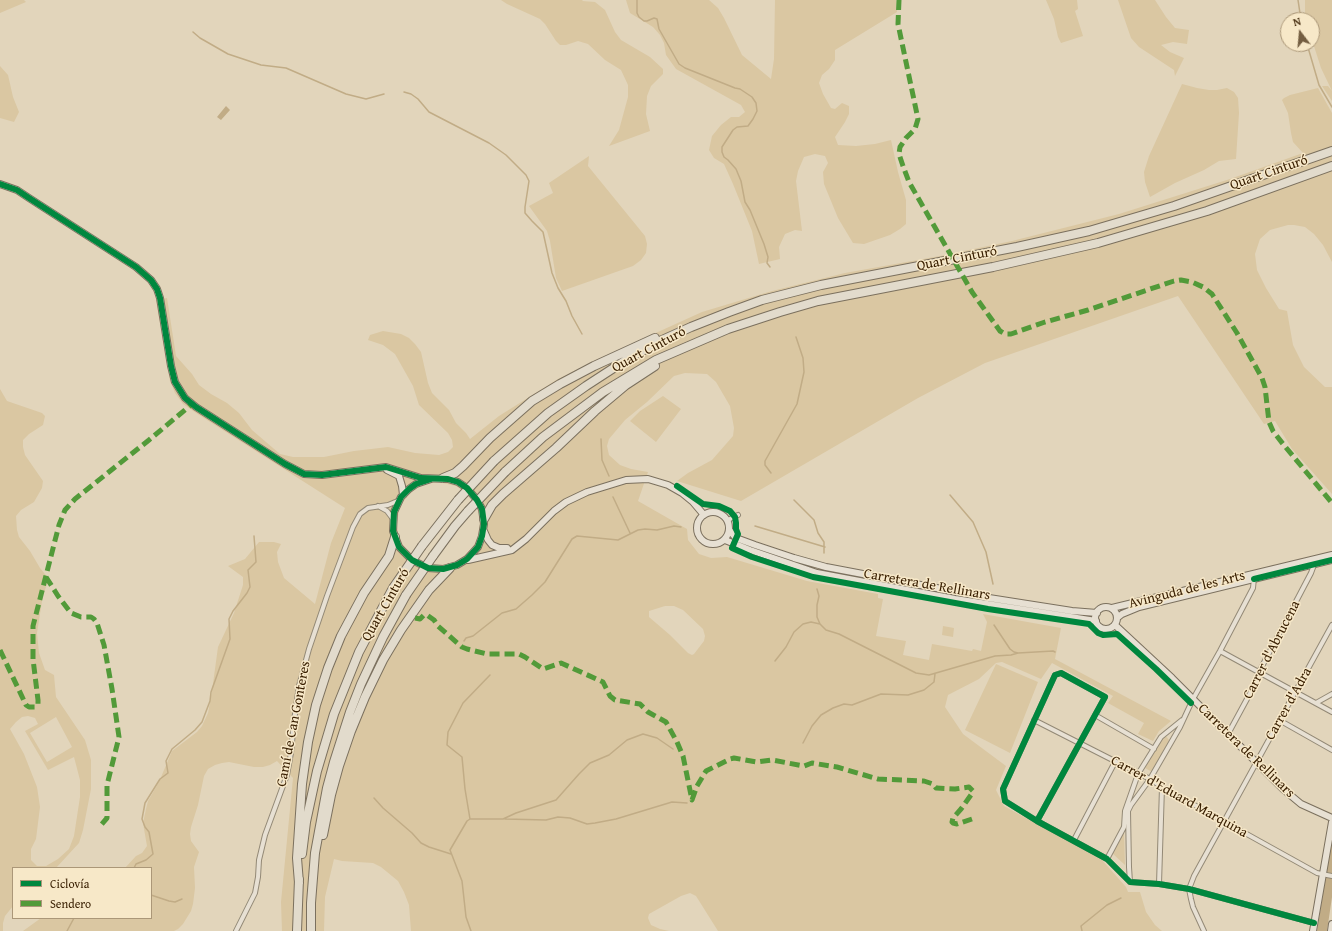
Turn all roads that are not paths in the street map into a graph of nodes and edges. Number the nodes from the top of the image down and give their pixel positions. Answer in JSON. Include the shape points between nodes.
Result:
{"nodes":[{"id":1,"x":1332,"y":151,"type":"edge"},
{"id":2,"x":1332,"y":166,"type":"edge"},
{"id":3,"x":0,"y":184,"type":"edge"},
{"id":4,"x":659,"y":339,"type":"junction"},
{"id":5,"x":668,"y":357,"type":"junction"},
{"id":6,"x":376,"y":468,"type":"junction"},
{"id":7,"x":443,"y":478,"type":"junction"},
{"id":8,"x":431,"y":479,"type":"junction"},
{"id":9,"x":401,"y":497,"type":"junction"},
{"id":10,"x":377,"y":506,"type":"junction"},
{"id":11,"x":704,"y":515,"type":"junction"},
{"id":12,"x":738,"y":515,"type":"dead end"},
{"id":13,"x":393,"y":519,"type":"junction"},
{"id":14,"x":484,"y":519,"type":"junction"},
{"id":15,"x":728,"y":520,"type":"junction"},
{"id":16,"x":484,"y":529,"type":"junction"},
{"id":17,"x":730,"y":530,"type":"junction"},
{"id":18,"x":395,"y":537,"type":"junction"},
{"id":19,"x":725,"y":540,"type":"junction"},
{"id":20,"x":518,"y":545,"type":"junction"},
{"id":21,"x":1332,"y":555,"type":"edge"},
{"id":22,"x":1332,"y":560,"type":"edge"},
{"id":23,"x":464,"y":561,"type":"junction"},
{"id":24,"x":1314,"y":565,"type":"junction"},
{"id":25,"x":450,"y":568,"type":"junction"},
{"id":26,"x":1253,"y":577,"type":"junction"},
{"id":27,"x":1112,"y":608,"type":"junction"},
{"id":28,"x":1097,"y":613,"type":"junction"},
{"id":29,"x":1118,"y":618,"type":"junction"},
{"id":30,"x":1096,"y":621,"type":"junction"},
{"id":31,"x":1115,"y":625,"type":"junction"},
{"id":32,"x":1332,"y":625,"type":"edge"},
{"id":33,"x":1220,"y":651,"type":"junction"},
{"id":34,"x":1259,"y":672,"type":"junction"},
{"id":35,"x":1295,"y":692,"type":"junction"},
{"id":36,"x":1332,"y":694,"type":"edge"},
{"id":37,"x":1193,"y":699,"type":"junction"},
{"id":38,"x":1316,"y":703,"type":"junction"},
{"id":39,"x":1332,"y":712,"type":"edge"},
{"id":40,"x":1095,"y":715,"type":"junction"},
{"id":41,"x":1034,"y":720,"type":"junction"},
{"id":42,"x":1182,"y":720,"type":"junction"},
{"id":43,"x":1279,"y":720,"type":"junction"},
{"id":44,"x":1164,"y":734,"type":"junction"},
{"id":45,"x":1228,"y":734,"type":"junction"},
{"id":46,"x":1171,"y":741,"type":"junction"},
{"id":47,"x":1080,"y":742,"type":"junction"},
{"id":48,"x":1154,"y":749,"type":"junction"},
{"id":49,"x":1332,"y":750,"type":"edge"},
{"id":50,"x":1115,"y":762,"type":"junction"},
{"id":51,"x":1257,"y":763,"type":"junction"},
{"id":52,"x":1138,"y":774,"type":"junction"},
{"id":53,"x":1150,"y":779,"type":"junction"},
{"id":54,"x":1162,"y":788,"type":"junction"},
{"id":55,"x":1332,"y":818,"type":"edge"},
{"id":56,"x":1037,"y":820,"type":"junction"},
{"id":57,"x":1224,"y":821,"type":"junction"},
{"id":58,"x":1332,"y":822,"type":"edge"},
{"id":59,"x":1074,"y":840,"type":"junction"},
{"id":60,"x":1107,"y":859,"type":"junction"},
{"id":61,"x":1323,"y":875,"type":"junction"},
{"id":62,"x":1332,"y":876,"type":"edge"},
{"id":63,"x":1130,"y":882,"type":"junction"},
{"id":64,"x":299,"y":883,"type":"junction"},
{"id":65,"x":312,"y":884,"type":"junction"},
{"id":66,"x":1158,"y":884,"type":"junction"},
{"id":67,"x":1189,"y":889,"type":"junction"},
{"id":68,"x":1314,"y":923,"type":"junction"},
{"id":69,"x":1332,"y":924,"type":"edge"},
{"id":70,"x":236,"y":931,"type":"edge"},
{"id":71,"x":297,"y":931,"type":"edge"},
{"id":72,"x":311,"y":931,"type":"edge"},
{"id":73,"x":1204,"y":931,"type":"edge"},
{"id":74,"x":1313,"y":931,"type":"edge"},
{"id":75,"x":1331,"y":931,"type":"edge"}],
"edges":[{"from":1,"to":4,"type":"highway","name":"Quart Cinturó","via":[[1174,206],[1088,231],[821,285],[762,300],[690,325]]},
{"from":2,"to":5,"type":"highway","name":"Quart Cinturó","via":[[1207,211],[1105,241],[993,268],[818,301],[728,329]]},
{"from":3,"to":6,"type":"street","via":[[17,190],[136,267],[151,280],[160,298],[174,382],[189,402],[304,474],[322,475]]},
{"from":4,"to":7,"type":"highway","via":[[587,370],[532,401],[463,466]]},
{"from":4,"to":64,"type":"highway","name":"Quart Cinturó","bridge":true,"via":[[566,400],[526,431],[458,500],[393,588],[359,652],[325,742],[306,822]]},
{"from":5,"to":14,"type":"highway","via":[[626,385],[595,411],[503,494],[492,505]]},
{"from":5,"to":65,"type":"highway","name":"Quart Cinturó","bridge":true,"via":[[621,380],[543,437],[468,511],[433,556],[406,596],[373,658],[350,712],[327,788]]},
{"from":6,"to":8,"type":"street","via":[[386,467]]},
{"from":6,"to":9,"type":"street","via":[[388,470],[399,476],[402,486]]},
{"from":7,"to":8,"type":"street"},
{"from":7,"to":14,"type":"street","via":[[458,482],[471,491],[480,504]]},
{"from":8,"to":9,"type":"street","via":[[416,484]]},
{"from":9,"to":10,"type":"street","name":"Camí de Can Gonteres"},
{"from":9,"to":13,"type":"street"},
{"from":10,"to":13,"type":"street","via":[[387,511]]},
{"from":10,"to":70,"type":"street","name":"Camí de Can Gonteres","via":[[366,509],[357,518],[313,636],[299,686],[287,775],[265,835],[255,892]]},
{"from":11,"to":15,"type":"street","via":[[718,512]]},
{"from":11,"to":19,"type":"street","via":[[698,524],[697,531],[700,537],[712,544],[719,544]]},
{"from":11,"to":20,"type":"street","via":[[693,502],[668,485],[648,479],[626,480],[587,492],[566,502]]},
{"from":12,"to":15,"type":"street"},
{"from":13,"to":18,"type":"street"},
{"from":14,"to":16,"type":"street"},
{"from":15,"to":17,"type":"street"},
{"from":16,"to":20,"type":"street","via":[[490,543],[496,547],[505,549]]},
{"from":16,"to":23,"type":"street","via":[[478,547]]},
{"from":17,"to":19,"type":"street"},
{"from":17,"to":28,"type":"street","name":"Carretera de Rellinars","via":[[736,538],[755,546],[826,567],[989,598]]},
{"from":18,"to":25,"type":"street","via":[[404,553],[418,564],[435,569]]},
{"from":18,"to":64,"type":"highway","via":[[389,556],[364,593],[341,636],[316,705],[302,784],[297,858]]},
{"from":19,"to":30,"type":"street","name":"Carretera de Rellinars","via":[[817,573],[956,599]]},
{"from":20,"to":23,"type":"street","via":[[505,552]]},
{"from":21,"to":26,"type":"street","name":"Avinguda de les Arts"},
{"from":22,"to":24,"type":"street","name":"Avinguda de les Arts"},
{"from":23,"to":25,"type":"street"},
{"from":24,"to":26,"type":"street","name":"Avinguda de les Arts"},
{"from":24,"to":34,"type":"street","name":"Carrer d'Abrucena"},
{"from":25,"to":65,"type":"highway","via":[[429,590],[401,630],[358,712],[335,779]]},
{"from":26,"to":27,"type":"street","name":"Avinguda de les Arts"},
{"from":26,"to":29,"type":"street","name":"Avinguda de les Arts","via":[[1139,607]]},
{"from":26,"to":33,"type":"street","via":[[1253,588]]},
{"from":27,"to":28,"type":"street","via":[[1103,608]]},
{"from":27,"to":29,"type":"street"},
{"from":28,"to":30,"type":"street"},
{"from":29,"to":31,"type":"street"},
{"from":30,"to":31,"type":"street","via":[[1103,628]]},
{"from":31,"to":37,"type":"street","name":"Carretera de Rellinars"},
{"from":32,"to":35,"type":"street","name":"Carrer d'Adra"},
{"from":33,"to":34,"type":"street"},
{"from":33,"to":37,"type":"street"},
{"from":34,"to":35,"type":"street"},
{"from":34,"to":45,"type":"street","name":"Carrer d'Abrucena","via":[[1260,675]]},
{"from":35,"to":38,"type":"street"},
{"from":35,"to":43,"type":"street","name":"Carrer d'Adra"},
{"from":36,"to":38,"type":"street"},
{"from":37,"to":42,"type":"street"},
{"from":37,"to":45,"type":"street","name":"Carretera de Rellinars"},
{"from":38,"to":39,"type":"street"},
{"from":40,"to":41,"type":"street","via":[[1105,697],[1061,672],[1055,675]]},
{"from":40,"to":47,"type":"street"},
{"from":40,"to":48,"type":"street"},
{"from":41,"to":47,"type":"street","name":"Carrer d'Eduard Marquina"},
{"from":41,"to":56,"type":"street","via":[[1003,789],[1005,801]]},
{"from":42,"to":44,"type":"street"},
{"from":42,"to":46,"type":"street"},
{"from":43,"to":49,"type":"street"},
{"from":43,"to":51,"type":"street","name":"Carrer d'Adra"},
{"from":44,"to":46,"type":"street","via":[[1170,735]]},
{"from":44,"to":48,"type":"street"},
{"from":45,"to":51,"type":"street","name":"Carretera de Rellinars"},
{"from":46,"to":53,"type":"street"},
{"from":47,"to":50,"type":"street","name":"Carrer d'Eduard Marquina"},
{"from":47,"to":56,"type":"street"},
{"from":48,"to":52,"type":"street"},
{"from":50,"to":52,"type":"street","name":"Carrer d'Eduard Marquina"},
{"from":50,"to":59,"type":"street"},
{"from":51,"to":55,"type":"street","name":"Carretera de Rellinars","via":[[1301,804]]},
{"from":51,"to":57,"type":"street","name":"Carrer d'Adra"},
{"from":52,"to":53,"type":"street","name":"Carrer d'Eduard Marquina"},
{"from":52,"to":60,"type":"street","via":[[1125,810],[1124,827]]},
{"from":53,"to":54,"type":"street","name":"Carrer d'Eduard Marquina"},
{"from":53,"to":63,"type":"street","via":[[1128,811]]},
{"from":54,"to":57,"type":"street","name":"Carrer d'Eduard Marquina"},
{"from":54,"to":66,"type":"street"},
{"from":56,"to":59,"type":"street"},
{"from":57,"to":61,"type":"street","name":"Carrer d'Eduard Marquina"},
{"from":57,"to":67,"type":"street","name":"Carrer d'Adra"},
{"from":58,"to":61,"type":"street"},
{"from":59,"to":60,"type":"street"},
{"from":60,"to":63,"type":"street"},
{"from":61,"to":62,"type":"street","name":"Carrer d'Eduard Marquina"},
{"from":61,"to":68,"type":"street"},
{"from":63,"to":66,"type":"street"},
{"from":64,"to":71,"type":"highway","name":"Quart Cinturó"},
{"from":65,"to":72,"type":"highway","name":"Quart Cinturó"},
{"from":66,"to":67,"type":"street"},
{"from":67,"to":68,"type":"street"},
{"from":67,"to":73,"type":"street","via":[[1193,907]]},
{"from":68,"to":74,"type":"street"},
{"from":69,"to":75,"type":"street"}]}
